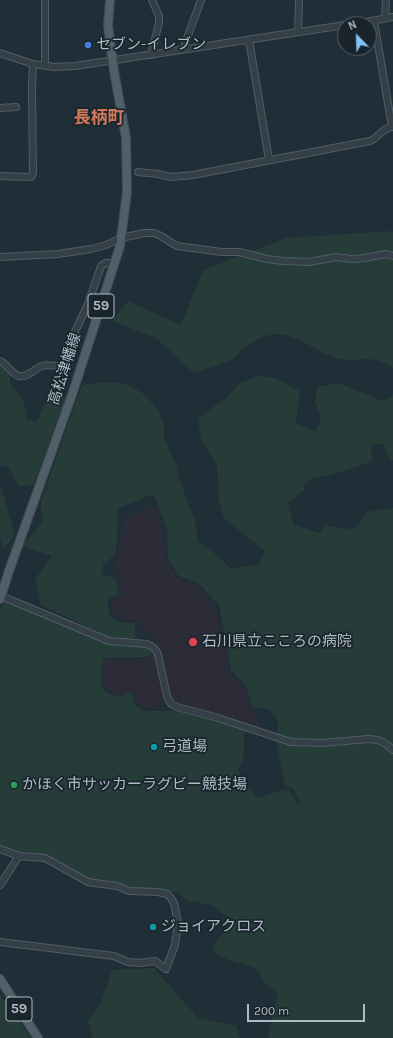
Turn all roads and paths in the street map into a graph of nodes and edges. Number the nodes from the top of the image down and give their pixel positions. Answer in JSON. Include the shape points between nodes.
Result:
{"nodes":[{"id":1,"x":45,"y":0,"type":"edge"},
{"id":2,"x":110,"y":0,"type":"edge"},
{"id":3,"x":152,"y":0,"type":"edge"},
{"id":4,"x":201,"y":0,"type":"edge"},
{"id":5,"x":300,"y":0,"type":"edge"},
{"id":6,"x":386,"y":0,"type":"edge"},
{"id":7,"x":393,"y":17,"type":"edge"},
{"id":8,"x":385,"y":18,"type":"junction"},
{"id":9,"x":377,"y":20,"type":"edge"},
{"id":10,"x":337,"y":26,"type":"edge"},
{"id":11,"x":298,"y":32,"type":"junction"},
{"id":12,"x":377,"y":39,"type":"edge"},
{"id":13,"x":249,"y":40,"type":"junction"},
{"id":14,"x":184,"y":50,"type":"junction"},
{"id":15,"x":0,"y":53,"type":"edge"},
{"id":16,"x":151,"y":55,"type":"junction"},
{"id":17,"x":113,"y":60,"type":"junction"},
{"id":18,"x":33,"y":64,"type":"junction"},
{"id":19,"x":45,"y":65,"type":"junction"},
{"id":20,"x":16,"y":107,"type":"dead end"},
{"id":21,"x":0,"y":108,"type":"edge"},
{"id":22,"x":392,"y":127,"type":"edge"},
{"id":23,"x":269,"y":160,"type":"junction"},
{"id":24,"x":138,"y":172,"type":"dead end"},
{"id":25,"x":0,"y":176,"type":"edge"},
{"id":26,"x":121,"y":238,"type":"junction"},
{"id":27,"x":393,"y":256,"type":"edge"},
{"id":28,"x":0,"y":257,"type":"edge"},
{"id":29,"x":115,"y":263,"type":"junction"},
{"id":30,"x":0,"y":361,"type":"edge"},
{"id":31,"x":0,"y":597,"type":"edge"},
{"id":32,"x":393,"y":750,"type":"edge"},
{"id":33,"x":0,"y":849,"type":"edge"},
{"id":34,"x":19,"y":856,"type":"junction"},
{"id":35,"x":0,"y":885,"type":"edge"},
{"id":36,"x":0,"y":942,"type":"edge"},
{"id":37,"x":0,"y":979,"type":"edge"},
{"id":38,"x":38,"y":1038,"type":"edge"}],
"edges":[{"from":1,"to":19,"type":"street"},
{"from":2,"to":17,"type":"main road","name":"高松津幡線","number":"59","via":[[108,26]]},
{"from":3,"to":16,"type":"street","via":[[159,16],[159,23]]},
{"from":4,"to":14,"type":"street"},
{"from":5,"to":11,"type":"street"},
{"from":6,"to":8,"type":"street"},
{"from":7,"to":8,"type":"street"},
{"from":8,"to":9,"type":"street"},
{"from":10,"to":11,"type":"street"},
{"from":11,"to":13,"type":"street"},
{"from":12,"to":22,"type":"street"},
{"from":13,"to":14,"type":"street"},
{"from":13,"to":23,"type":"street"},
{"from":14,"to":16,"type":"street"},
{"from":15,"to":18,"type":"street"},
{"from":16,"to":17,"type":"street"},
{"from":17,"to":19,"type":"street","via":[[75,66]]},
{"from":17,"to":26,"type":"main road","name":"高松津幡線","number":"59","via":[[126,138],[127,192]]},
{"from":18,"to":19,"type":"street"},
{"from":18,"to":25,"type":"street","via":[[33,173],[31,177]]},
{"from":20,"to":21,"type":"street"},
{"from":22,"to":23,"type":"street","via":[[370,141]]},
{"from":23,"to":24,"type":"street","via":[[179,177]]},
{"from":26,"to":27,"type":"street","via":[[154,233],[177,246],[239,252],[283,261],[309,262],[336,257],[352,259],[386,254]]},
{"from":26,"to":28,"type":"street","via":[[91,249],[58,254]]},
{"from":26,"to":29,"type":"main road","name":"高松津幡線","number":"59"},
{"from":29,"to":30,"type":"street","via":[[106,262],[101,266],[88,304],[72,338],[64,367],[42,366],[20,376]]},
{"from":29,"to":31,"type":"main road","name":"高松津幡線","number":"59","via":[[73,392]]},
{"from":31,"to":32,"type":"street","via":[[109,641],[153,646],[158,655],[166,696],[171,704],[177,707],[215,716],[291,742],[322,743],[368,739],[378,740]]},
{"from":33,"to":34,"type":"street"},
{"from":34,"to":35,"type":"street"},
{"from":34,"to":36,"type":"street","via":[[46,858],[88,882],[167,894],[174,902],[178,923],[175,945],[166,970],[155,961],[140,964],[114,956]]},
{"from":37,"to":38,"type":"main road","number":"59"}]}
